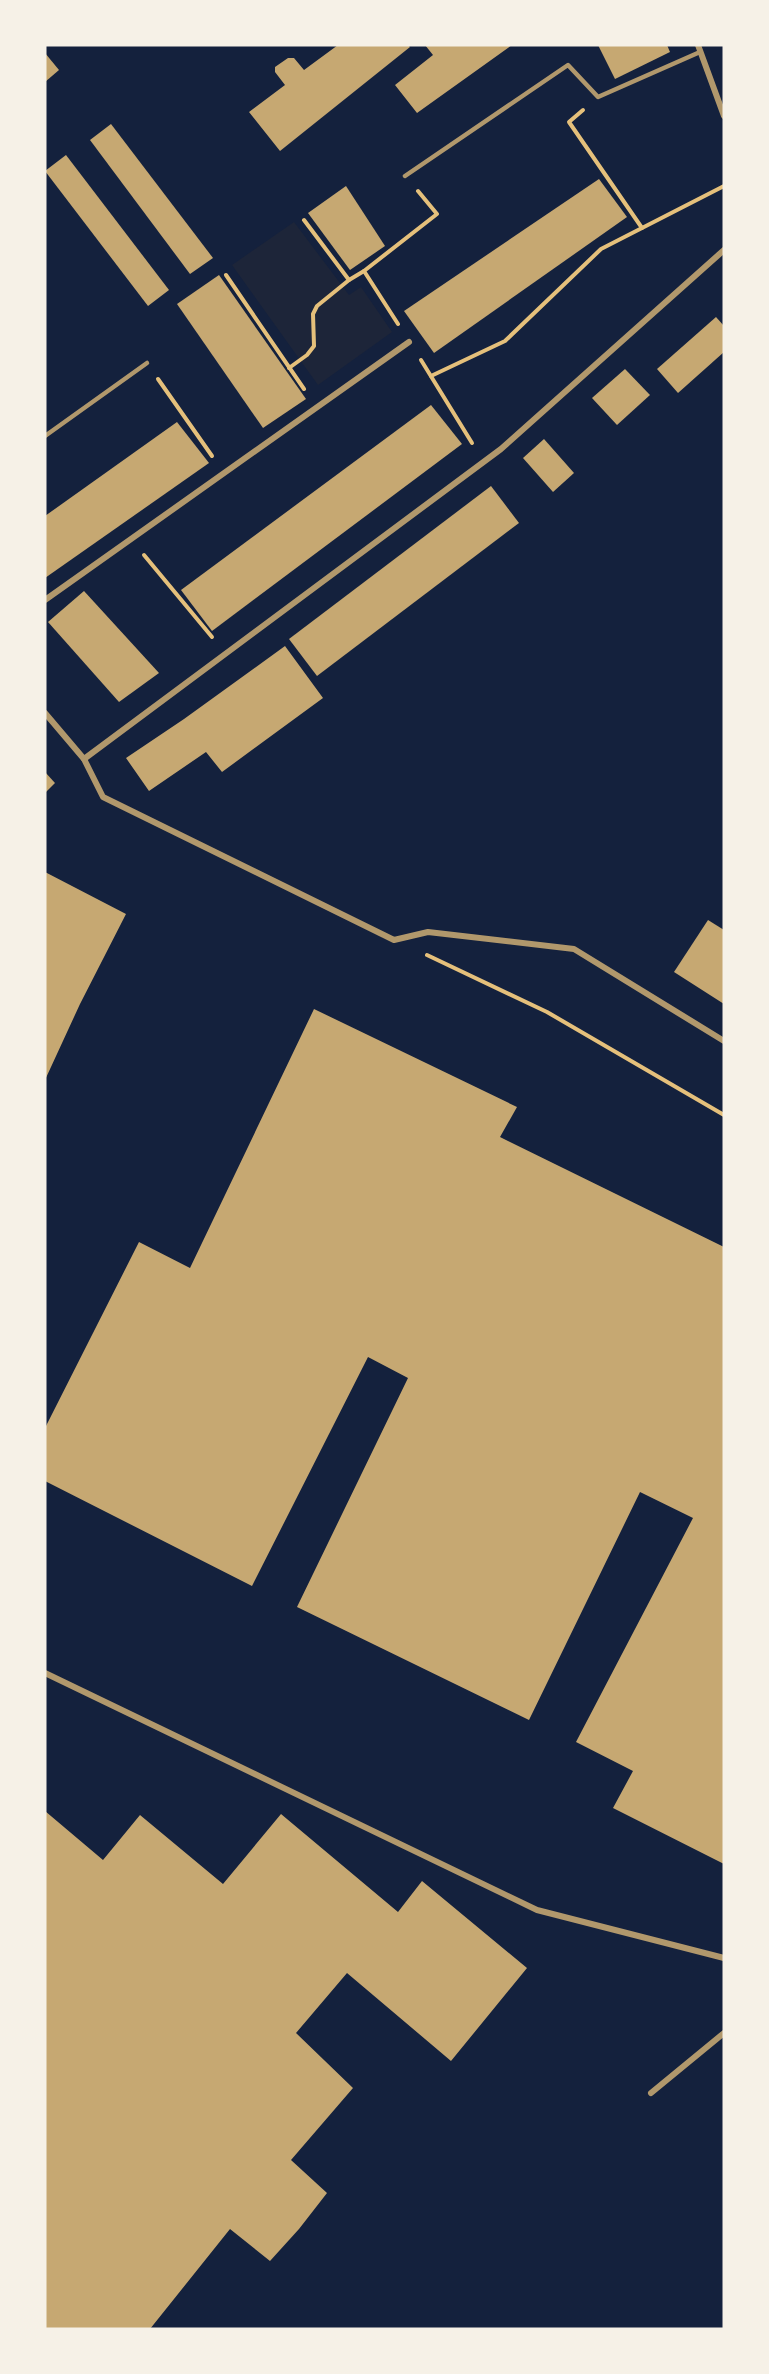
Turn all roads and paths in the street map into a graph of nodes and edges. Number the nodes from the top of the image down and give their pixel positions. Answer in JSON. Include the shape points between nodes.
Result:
{"nodes":[{"id":1,"x":699,"y":48,"type":"edge"},
{"id":2,"x":598,"y":97,"type":"junction"},
{"id":3,"x":724,"y":116,"type":"edge"},
{"id":4,"x":405,"y":176,"type":"joint"},
{"id":5,"x":724,"y":186,"type":"edge"},
{"id":6,"x":642,"y":228,"type":"junction"},
{"id":7,"x":724,"y":250,"type":"edge"},
{"id":8,"x":364,"y":271,"type":"dead end"},
{"id":9,"x":226,"y":275,"type":"dead end"},
{"id":10,"x":349,"y":280,"type":"dead end"},
{"id":11,"x":409,"y":342,"type":"dead end"},
{"id":12,"x":147,"y":363,"type":"joint"},
{"id":13,"x":289,"y":368,"type":"junction"},
{"id":14,"x":430,"y":376,"type":"dead end"},
{"id":15,"x":317,"y":407,"type":"junction"},
{"id":16,"x":45,"y":436,"type":"edge"},
{"id":17,"x":224,"y":473,"type":"junction"},
{"id":18,"x":132,"y":539,"type":"junction"},
{"id":19,"x":45,"y":600,"type":"edge"},
{"id":20,"x":226,"y":654,"type":"junction"},
{"id":21,"x":45,"y":713,"type":"edge"},
{"id":22,"x":84,"y":759,"type":"junction"},
{"id":23,"x":394,"y":940,"type":"junction"},
{"id":24,"x":724,"y":1041,"type":"edge"},
{"id":25,"x":724,"y":1115,"type":"edge"},
{"id":26,"x":45,"y":1673,"type":"edge"},
{"id":27,"x":724,"y":1958,"type":"edge"},
{"id":28,"x":724,"y":2033,"type":"edge"},
{"id":29,"x":651,"y":2093,"type":"dead end"}],
"edges":[{"from":1,"to":2,"type":"lane"},
{"from":1,"to":3,"type":"street"},
{"from":2,"to":4,"type":"lane","via":[[568,65]]},
{"from":2,"to":6,"type":"path","via":[[569,122]]},
{"from":4,"to":8,"type":"path","via":[[437,214]]},
{"from":5,"to":6,"type":"path"},
{"from":6,"to":14,"type":"path","via":[[602,249],[505,341]]},
{"from":7,"to":20,"type":"street","via":[[501,449]]},
{"from":9,"to":13,"type":"path"},
{"from":10,"to":13,"type":"path","via":[[316,306],[314,345]]},
{"from":11,"to":15,"type":"street"},
{"from":12,"to":16,"type":"lane"},
{"from":12,"to":17,"type":"path"},
{"from":13,"to":15,"type":"path"},
{"from":15,"to":17,"type":"street"},
{"from":17,"to":18,"type":"street"},
{"from":18,"to":19,"type":"street"},
{"from":18,"to":20,"type":"path"},
{"from":20,"to":22,"type":"street"},
{"from":21,"to":22,"type":"street"},
{"from":22,"to":23,"type":"street","via":[[103,797]]},
{"from":23,"to":24,"type":"street","via":[[428,932],[574,949]]},
{"from":23,"to":25,"type":"path","via":[[547,1012]]},
{"from":26,"to":27,"type":"street","via":[[537,1910]]},
{"from":28,"to":29,"type":"street"}]}
